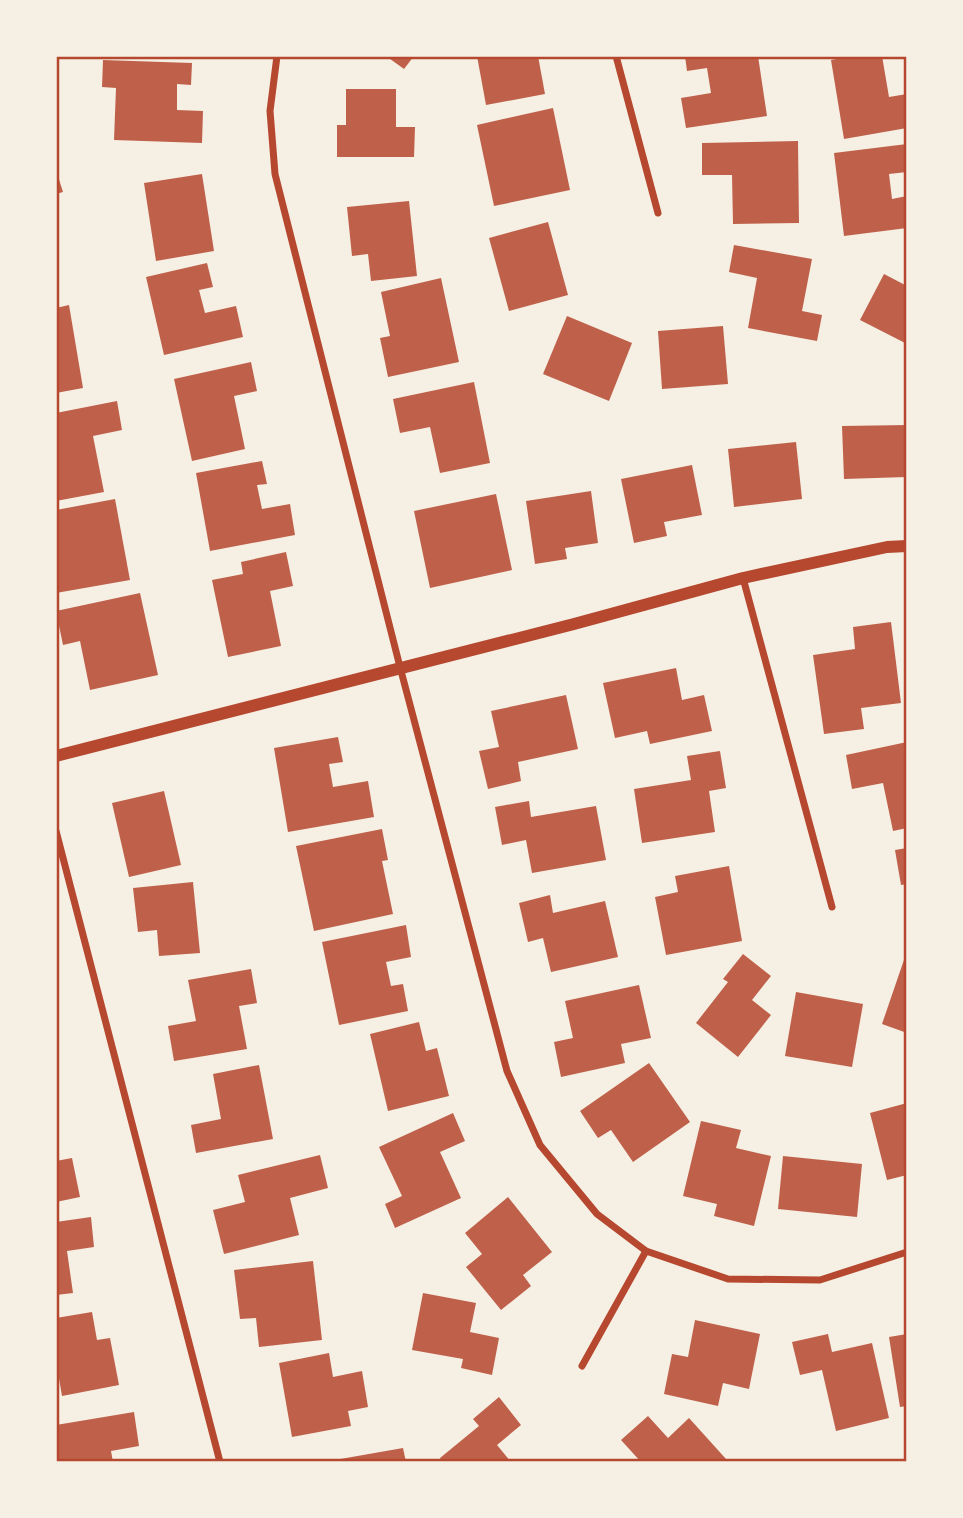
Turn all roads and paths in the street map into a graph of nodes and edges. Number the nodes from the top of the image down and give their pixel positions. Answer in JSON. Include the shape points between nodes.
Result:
{"nodes":[{"id":1,"x":276,"y":56,"type":"edge"},
{"id":2,"x":616,"y":56,"type":"edge"},
{"id":3,"x":657,"y":213,"type":"dead end"},
{"id":4,"x":907,"y":546,"type":"edge"},
{"id":5,"x":743,"y":578,"type":"junction"},
{"id":6,"x":400,"y":667,"type":"junction"},
{"id":7,"x":56,"y":756,"type":"edge"},
{"id":8,"x":56,"y":831,"type":"edge"},
{"id":9,"x":832,"y":907,"type":"dead end"},
{"id":10,"x":646,"y":1251,"type":"junction"},
{"id":11,"x":907,"y":1252,"type":"edge"},
{"id":12,"x":582,"y":1366,"type":"dead end"},
{"id":13,"x":220,"y":1462,"type":"edge"}],
"edges":[{"from":1,"to":6,"type":"street","via":[[270,111],[275,174]]},
{"from":2,"to":3,"type":"street"},
{"from":4,"to":5,"type":"street"},
{"from":5,"to":6,"type":"street"},
{"from":5,"to":9,"type":"street"},
{"from":6,"to":7,"type":"street"},
{"from":6,"to":10,"type":"street","via":[[507,1071],[540,1145],[597,1214]]},
{"from":8,"to":13,"type":"street"},
{"from":10,"to":11,"type":"street","via":[[729,1279],[820,1280]]},
{"from":10,"to":12,"type":"street"}]}
